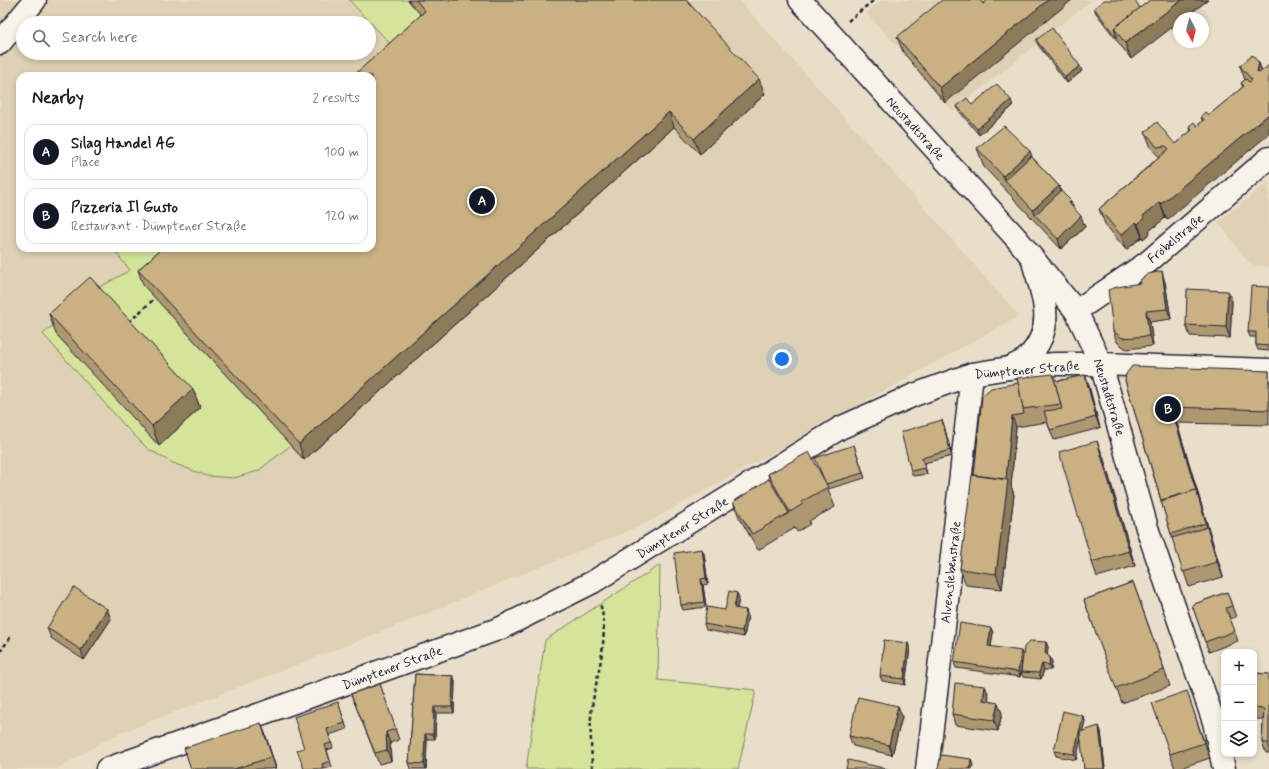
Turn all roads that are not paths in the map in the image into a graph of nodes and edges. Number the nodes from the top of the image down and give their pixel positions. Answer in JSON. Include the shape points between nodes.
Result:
{"nodes":[{"id":1,"x":35,"y":0,"type":"edge"},
{"id":2,"x":800,"y":0,"type":"edge"},
{"id":3,"x":22,"y":16,"type":"edge"},
{"id":4,"x":16,"y":23,"type":"edge"},
{"id":5,"x":0,"y":43,"type":"edge"},
{"id":6,"x":1269,"y":158,"type":"edge"},
{"id":7,"x":1031,"y":255,"type":"junction"},
{"id":8,"x":1076,"y":311,"type":"junction"},
{"id":9,"x":1101,"y":364,"type":"junction"},
{"id":10,"x":1009,"y":368,"type":"junction"},
{"id":11,"x":1269,"y":370,"type":"edge"},
{"id":12,"x":972,"y":374,"type":"junction"},
{"id":13,"x":107,"y":769,"type":"edge"},
{"id":14,"x":926,"y":769,"type":"edge"},
{"id":15,"x":1224,"y":769,"type":"edge"}],
"edges":[{"from":1,"to":3,"type":"street"},
{"from":2,"to":7,"type":"street","name":"Neustadtstraße"},
{"from":4,"to":5,"type":"street"},
{"from":6,"to":8,"type":"street","name":"Fröbelstraße","via":[[1148,262]]},
{"from":7,"to":8,"type":"street","name":"Neustadtstraße"},
{"from":7,"to":10,"type":"street","via":[[1044,299],[1044,328],[1039,342],[1027,358]]},
{"from":8,"to":9,"type":"street","name":"Neustadtstraße"},
{"from":9,"to":10,"type":"street","name":"Dümptener Straße"},
{"from":9,"to":11,"type":"street","name":"Dümptener Straße"},
{"from":9,"to":15,"type":"street","name":"Neustadtstraße","via":[[1147,528],[1214,722]]},
{"from":10,"to":12,"type":"street","name":"Dümptener Straße"},
{"from":12,"to":13,"type":"street","name":"Dümptener Straße","via":[[914,395],[840,428],[593,582],[501,628]]},
{"from":12,"to":14,"type":"street","name":"Alvenslebenstraße"}]}
